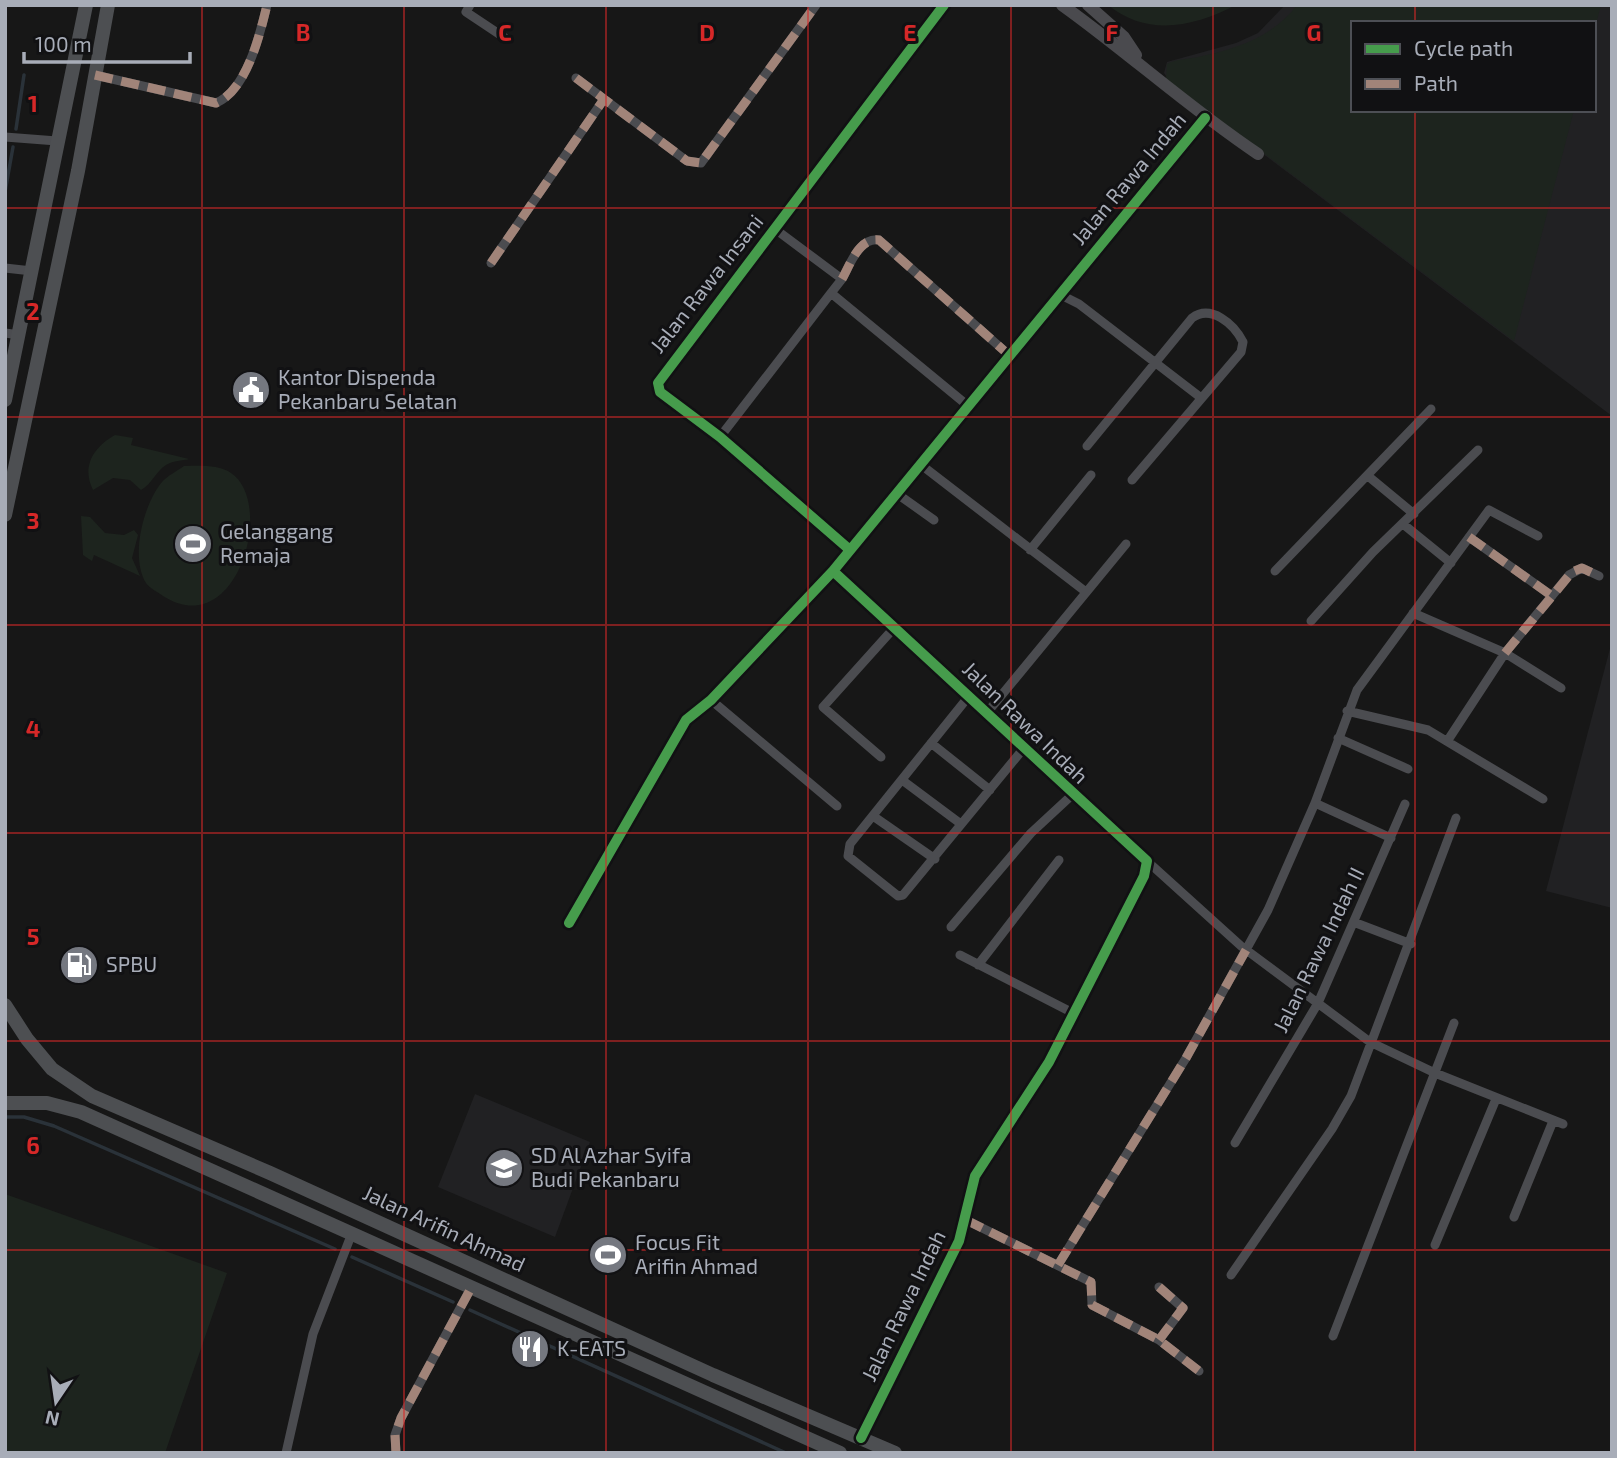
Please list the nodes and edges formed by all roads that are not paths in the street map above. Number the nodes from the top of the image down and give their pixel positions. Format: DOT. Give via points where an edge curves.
graph roads {
  1 [pos="86,5"];
  2 [pos="108,5"];
  3 [pos="267,5"];
  4 [pos="816,5"];
  5 [pos="944,5"];
  6 [pos="1062,5"];
  7 [pos="1087,5"];
  8 [pos="468,9"];
  9 [pos="505,38"];
  10 [pos="1149,73"];
  11 [pos="95,75"];
  12 [pos="576,78"];
  13 [pos="604,99"];
  14 [pos="1205,118"];
  15 [pos="5,137"];
  16 [pos="57,141"];
  17 [pos="1258,154"];
  18 [pos="52,165"];
  19 [pos="78,171"];
  20 [pos="775,229"];
  21 [pos="491,263"];
  22 [pos="5,268"];
  23 [pos="32,271"];
  24 [pos="842,279"];
  25 [pos="831,293"];
  26 [pos="1059,294"];
  27 [pos="12,334"];
  28 [pos="1009,355"];
  29 [pos="1154,363"];
  30 [pos="6,395"];
  31 [pos="1200,397"];
  32 [pos="967,405"];
  33 [pos="1431,409"];
  34 [pos="720,437"];
  35 [pos="1087,446"];
  36 [pos="1479,450"];
  37 [pos="920,464"];
  38 [pos="1091,475"];
  39 [pos="1367,476"];
  40 [pos="1132,480"];
  41 [pos="896,493"];
  42 [pos="5,514"];
  43 [pos="1414,514"];
  44 [pos="934,520"];
  45 [pos="1403,524"];
  46 [pos="1538,536"];
  47 [pos="1469,537"];
  48 [pos="1126,544"];
  49 [pos="850,550"];
  50 [pos="1030,550"];
  51 [pos="1451,563"];
  52 [pos="1275,571"];
  53 [pos="833,572"];
  54 [pos="1599,576"];
  55 [pos="1086,592"];
  56 [pos="1552,596"];
  57 [pos="1413,613"];
  58 [pos="1311,621"];
  59 [pos="894,628"];
  60 [pos="1505,653"];
  61 [pos="1561,688"];
  62 [pos="969,696"];
  63 [pos="711,700"];
  64 [pos="1348,711"];
  65 [pos="986,713"];
  66 [pos="1338,738"];
  67 [pos="1448,740"];
  68 [pos="931,743"];
  69 [pos="1024,748"];
  70 [pos="881,757"];
  71 [pos="1408,769"];
  72 [pos="902,780"];
  73 [pos="990,790"];
  74 [pos="1072,795"];
  75 [pos="1544,799"];
  76 [pos="1315,803"];
  77 [pos="1405,804"];
  78 [pos="837,806"];
  79 [pos="873,816"];
  80 [pos="1456,818"];
  81 [pos="961,824"];
  82 [pos="1391,838"];
  83 [pos="934,859"];
  84 [pos="1059,860"];
  85 [pos="1147,861"];
  86 [pos="569,923"];
  87 [pos="1356,923"];
  88 [pos="951,928"];
  89 [pos="1410,944"];
  90 [pos="1247,950"];
  91 [pos="960,955"];
  92 [pos="978,965"];
  93 [pos="1318,1003"];
  94 [pos="5,1005"];
  95 [pos="1075,1014"];
  96 [pos="1454,1023"];
  97 [pos="1370,1042"];
  98 [pos="1435,1073"];
  99 [pos="1496,1098"];
  100 [pos="5,1103"];
  101 [pos="1553,1121"];
  102 [pos="1563,1124"];
  103 [pos="1235,1143"];
  104 [pos="1514,1217"];
  105 [pos="967,1220"];
  106 [pos="352,1233"];
  107 [pos="1435,1245"];
  108 [pos="1058,1265"];
  109 [pos="1231,1275"];
  110 [pos="1158,1287"];
  111 [pos="471,1288"];
  112 [pos="1333,1336"];
  113 [pos="1159,1340"];
  114 [pos="638,1341"];
  115 [pos="629,1360"];
  116 [pos="1199,1371"];
  117 [pos="863,1433"];
  118 [pos="286,1453"];
  119 [pos="396,1453"];
  120 [pos="840,1453"];
  121 [pos="895,1453"];
  1 -- 16 [label="main road"];
  2 -- 11 [label="main road"];
  3 -- 11 [label="street" via="252,58 228,95 216,103"];
  4 -- 13 [label="street" via="701,163 687,161"];
  5 -- 20 [label="street, Jalan Rawa Insani"];
  6 -- 10 [label="street"];
  7 -- 10 [label="street" via="1124,37"];
  8 -- 9 [label="street"];
  10 -- 14 [label="street"];
  11 -- 19 [label="main road"];
  12 -- 13 [label="street"];
  13 -- 21 [label="street"];
  14 -- 17 [label="street"];
  14 -- 26 [label="street, Jalan Rawa Indah"];
  15 -- 16 [label="street"];
  16 -- 18 [label="main road"];
  18 -- 19 [label="main road"];
  18 -- 23 [label="main road"];
  19 -- 42 [label="main road"];
  20 -- 24 [label="street"];
  20 -- 34 [label="street, Jalan Rawa Insani" via="658,383 660,392"];
  22 -- 23 [label="street"];
  23 -- 27 [label="main road"];
  24 -- 25 [label="street"];
  24 -- 28 [label="street" via="863,244 879,240"];
  25 -- 32 [label="street"];
  25 -- 34 [label="street"];
  26 -- 28 [label="street, Jalan Rawa Indah"];
  26 -- 29 [label="street" via="1079,304"];
  27 -- 30 [label="main road"];
  28 -- 32 [label="street, Jalan Rawa Indah"];
  29 -- 31 [label="street"];
  29 -- 31 [label="street" via="1192,318 1214,312 1239,334 1243,347"];
  29 -- 35 [label="street"];
  31 -- 40 [label="street"];
  32 -- 37 [label="street, Jalan Rawa Indah"];
  33 -- 39 [label="street"];
  34 -- 49 [label="street, Jalan Rawa Insani"];
  36 -- 43 [label="street"];
  37 -- 41 [label="street, Jalan Rawa Indah"];
  37 -- 50 [label="street"];
  38 -- 50 [label="street"];
  39 -- 43 [label="street"];
  39 -- 52 [label="street"];
  41 -- 44 [label="street"];
  41 -- 49 [label="street, Jalan Rawa Indah"];
  43 -- 45 [label="street"];
  45 -- 51 [label="street"];
  45 -- 58 [label="street"];
  46 -- 47 [label="street" via="1489,510"];
  47 -- 51 [label="street"];
  47 -- 56 [label="street"];
  48 -- 55 [label="street"];
  49 -- 53 [label="street, Jalan Rawa Indah"];
  50 -- 55 [label="street"];
  51 -- 57 [label="street"];
  53 -- 59 [label="street, Jalan Rawa Indah"];
  53 -- 63 [label="street"];
  54 -- 56 [label="street" via="1577,569"];
  55 -- 65 [label="street"];
  56 -- 60 [label="street"];
  57 -- 60 [label="street"];
  57 -- 64 [label="street" via="1370,670"];
  59 -- 62 [label="street, Jalan Rawa Indah"];
  59 -- 70 [label="street" via="823,707"];
  60 -- 61 [label="street"];
  60 -- 67 [label="street"];
  62 -- 65 [label="street, Jalan Rawa Indah"];
  62 -- 68 [label="street"];
  63 -- 78 [label="street"];
  63 -- 86 [label="street" via="686,720 674,738"];
  64 -- 66 [label="street"];
  64 -- 67 [label="street" via="1415,725"];
  65 -- 69 [label="street, Jalan Rawa Indah"];
  66 -- 71 [label="street"];
  66 -- 76 [label="street"];
  67 -- 75 [label="street"];
  68 -- 72 [label="street"];
  68 -- 73 [label="street"];
  69 -- 73 [label="street"];
  69 -- 74 [label="street, Jalan Rawa Indah"];
  72 -- 79 [label="street"];
  72 -- 81 [label="street"];
  73 -- 81 [label="street"];
  74 -- 85 [label="street, Jalan Rawa Indah"];
  74 -- 88 [label="street" via="1031,833"];
  76 -- 82 [label="street"];
  76 -- 90 [label="street"];
  77 -- 82 [label="street, Jalan Rawa Indah II"];
  79 -- 83 [label="street"];
  79 -- 83 [label="street" via="850,845 848,856 898,896"];
  80 -- 89 [label="street"];
  81 -- 83 [label="street"];
  82 -- 87 [label="street, Jalan Rawa Indah II"];
  84 -- 92 [label="street"];
  85 -- 90 [label="street"];
  85 -- 95 [label="street, Jalan Rawa Indah" via="1144,876"];
  87 -- 89 [label="street"];
  87 -- 93 [label="street, Jalan Rawa Indah II"];
  89 -- 97 [label="street"];
  90 -- 93 [label="street"];
  90 -- 108 [label="street"];
  91 -- 92 [label="street"];
  92 -- 95 [label="street"];
  93 -- 97 [label="street"];
  93 -- 103 [label="street, Jalan Rawa Indah II"];
  94 -- 114 [label="main road, Jalan Arifin Ahmad" via="52,1069 92,1096"];
  95 -- 105 [label="street, Jalan Rawa Indah" via="1035,1086 975,1176"];
  96 -- 98 [label="street"];
  97 -- 98 [label="street"];
  97 -- 109 [label="street" via="1343,1112"];
  98 -- 99 [label="street"];
  98 -- 112 [label="street"];
  99 -- 101 [label="street"];
  99 -- 107 [label="street"];
  100 -- 106 [label="main road, Jalan Arifin Ahmad" via="47,1103 81,1112"];
  101 -- 102 [label="street"];
  101 -- 104 [label="street"];
  105 -- 108 [label="street"];
  105 -- 117 [label="street, Jalan Rawa Indah"];
  106 -- 111 [label="main road, Jalan Arifin Ahmad"];
  106 -- 118 [label="street" via="313,1334"];
  108 -- 113 [label="street" via="1092,1283 1092,1305"];
  110 -- 113 [label="street" via="1182,1308"];
  111 -- 115 [label="main road, Jalan Arifin Ahmad"];
  111 -- 119 [label="street" via="401,1418 395,1435"];
  113 -- 116 [label="street"];
  114 -- 115 [label="main road"];
  114 -- 117 [label="main road, Jalan Arifin Ahmad"];
  115 -- 120 [label="main road, Jalan Arifin Ahmad"];
  117 -- 121 [label="main road, Jalan Arifin Ahmad"];
}
